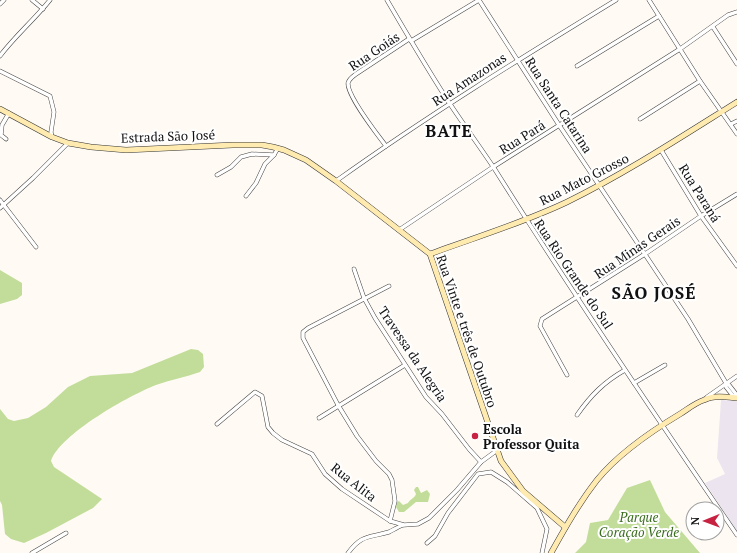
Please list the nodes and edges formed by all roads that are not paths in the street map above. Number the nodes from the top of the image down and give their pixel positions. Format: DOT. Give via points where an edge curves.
graph roads {
  1 [pos="4,0"];
  2 [pos="32,0"];
  3 [pos="50,0"];
  4 [pos="387,0"];
  5 [pos="479,0"];
  6 [pos="616,0"];
  7 [pos="649,0"];
  8 [pos="0,4"];
  9 [pos="43,9"];
  10 [pos="737,12"];
  11 [pos="659,16"];
  12 [pos="713,27"];
  13 [pos="410,40"];
  14 [pos="680,49"];
  15 [pos="0,56"];
  16 [pos="518,60"];
  17 [pos="737,64"];
  18 [pos="577,66"];
  19 [pos="0,72"];
  20 [pos="700,81"];
  21 [pos="737,102"];
  22 [pos="450,103"];
  23 [pos="0,109"];
  24 [pos="721,112"];
  25 [pos="9,113"];
  26 [pos="640,119"];
  27 [pos="737,121"];
  28 [pos="731,124"];
  29 [pos="560,125"];
  30 [pos="737,134"];
  31 [pos="52,137"];
  32 [pos="6,139"];
  33 [pos="68,143"];
  34 [pos="386,146"];
  35 [pos="278,148"];
  36 [pos="661,150"];
  37 [pos="274,155"];
  38 [pos="493,167"];
  39 [pos="217,175"];
  40 [pos="336,181"];
  41 [pos="599,186"];
  42 [pos="737,194"];
  43 [pos="246,196"];
  44 [pos="0,200"];
  45 [pos="3,204"];
  46 [pos="0,208"];
  47 [pos="701,216"];
  48 [pos="525,219"];
  49 [pos="399,230"];
  50 [pos="36,247"];
  51 [pos="430,254"];
  52 [pos="645,254"];
  53 [pos="737,266"];
  54 [pos="354,269"];
  55 [pos="388,286"];
  56 [pos="364,298"];
  57 [pos="577,298"];
  58 [pos="405,365"];
  59 [pos="665,366"];
  60 [pos="625,370"];
  61 [pos="567,375"];
  62 [pos="737,376"];
  63 [pos="634,383"];
  64 [pos="726,384"];
  65 [pos="736,398"];
  66 [pos="704,399"];
  67 [pos="338,405"];
  68 [pos="577,415"];
  69 [pos="319,418"];
  70 [pos="217,424"];
  71 [pos="661,425"];
  72 [pos="496,451"];
  73 [pos="481,462"];
  74 [pos="390,521"];
  75 [pos="404,525"];
  76 [pos="565,527"];
  77 [pos="66,533"];
  78 [pos="737,535"];
  79 [pos="427,543"];
  80 [pos="32,553"];
  81 [pos="348,553"];
  82 [pos="542,553"];
  83 [pos="552,553"];
  1 -- 8 [label="street"];
  2 -- 9 [label="street"];
  3 -- 9 [label="street"];
  4 -- 13 [label="street, Rua Rio Grande do Sul"];
  5 -- 13 [label="street, Rua Goiás"];
  5 -- 16 [label="street, Rua Santa Catarina"];
  6 -- 16 [label="street, Rua Amazonas"];
  7 -- 11 [label="street"];
  9 -- 15 [label="street"];
  10 -- 12 [label="street, Rua Pará" via="728,15"];
  11 -- 14 [label="street"];
  11 -- 18 [label="street"];
  12 -- 14 [label="street, Rua Pará"];
  12 -- 17 [label="street"];
  13 -- 22 [label="street, Rua Rio Grande do Sul"];
  13 -- 34 [label="street, Rua Goiás" via="349,79 348,88 351,94"];
  14 -- 20 [label="street"];
  14 -- 29 [label="street, Rua Pará"];
  16 -- 22 [label="street, Rua Amazonas"];
  16 -- 29 [label="street, Rua Santa Catarina"];
  19 -- 31 [label="street" via="50,96 54,112"];
  20 -- 24 [label="street"];
  20 -- 26 [label="street"];
  21 -- 24 [label="street, Rua Mato Grosso"];
  22 -- 34 [label="street, Rua Amazonas"];
  22 -- 38 [label="street, Rua Rio Grande do Sul"];
  23 -- 25 [label="street, Estrada São José"];
  24 -- 28 [label="street"];
  24 -- 36 [label="street, Rua Mato Grosso"];
  25 -- 31 [label="street, Estrada São José"];
  25 -- 32 [label="street" via="2,125 0,136"];
  27 -- 28 [label="street"];
  28 -- 30 [label="street"];
  29 -- 38 [label="street, Rua Pará"];
  29 -- 41 [label="street, Rua Santa Catarina"];
  31 -- 33 [label="street, Estrada São José"];
  33 -- 35 [label="street, Estrada São José" via="126,150 233,145"];
  33 -- 45 [label="street"];
  34 -- 40 [label="street, Rua Amazonas"];
  35 -- 37 [label="street"];
  35 -- 40 [label="street, Estrada São José" via="306,160"];
  36 -- 41 [label="street, Rua Mato Grosso"];
  36 -- 47 [label="street, Rua Paraná"];
  37 -- 39 [label="street" via="252,154 241,157"];
  37 -- 43 [label="street" via="265,164 256,184"];
  38 -- 48 [label="street, Rua Rio Grande do Sul"];
  38 -- 49 [label="street, Rua Pará"];
  40 -- 49 [label="street, Rua Vinte e três de Outubro"];
  41 -- 48 [label="street, Rua Mato Grosso"];
  41 -- 52 [label="street, Rua Santa Catarina"];
  42 -- 47 [label="street, Rua Minas Gerais"];
  44 -- 45 [label="street"];
  45 -- 46 [label="street"];
  45 -- 50 [label="street"];
  47 -- 52 [label="street, Rua Minas Gerais"];
  47 -- 53 [label="street, Rua Paraná"];
  48 -- 51 [label="street, Rua Mato Grosso"];
  48 -- 57 [label="street, Rua Rio Grande do Sul"];
  49 -- 51 [label="street, Rua Vinte e três de Outubro"];
  51 -- 72 [label="street, Rua Vinte e três de Outubro"];
  52 -- 57 [label="street, Rua Minas Gerais"];
  52 -- 64 [label="street, Rua Santa Catarina" via="688,319"];
  54 -- 56 [label="street, Travessa da Alegria"];
  55 -- 56 [label="street"];
  56 -- 58 [label="street, Travessa da Alegria"];
  56 -- 67 [label="street" via="304,330 305,343"];
  57 -- 60 [label="street, Rua Rio Grande do Sul"];
  57 -- 61 [label="street, Rua Minas Gerais" via="542,319 540,326"];
  58 -- 67 [label="street"];
  58 -- 73 [label="street, Travessa da Alegria" via="426,397"];
  59 -- 63 [label="street"];
  60 -- 63 [label="street, Rua Rio Grande do Sul"];
  60 -- 68 [label="street" via="609,379 591,396"];
  62 -- 64 [label="street"];
  63 -- 71 [label="street, Rua Rio Grande do Sul"];
  64 -- 65 [label="street, Rua Santa Catarina"];
  64 -- 66 [label="street"];
  65 -- 66 [label="street"];
  66 -- 71 [label="street"];
  67 -- 69 [label="street"];
  67 -- 74 [label="street" via="357,436 392,480 395,501"];
  70 -- 74 [label="street, Rua Alita" via="255,392 259,394 262,396 268,427 273,433 312,454 333,482"];
  71 -- 76 [label="street" via="610,465 596,480"];
  71 -- 78 [label="street, Rua Rio Grande do Sul"];
  72 -- 73 [label="street, Rua Alita"];
  72 -- 76 [label="street, Rua Vinte e três de Outubro" via="505,468 523,491"];
  73 -- 75 [label="street, Rua Alita" via="429,518 418,524"];
  74 -- 75 [label="street, Rua Alita"];
  75 -- 81 [label="street" via="390,532 362,539"];
  76 -- 83 [label="street"];
  77 -- 80 [label="street"];
  79 -- 82 [label="street" via="435,536 448,513 478,474 492,472 538,508 546,529"];
}
